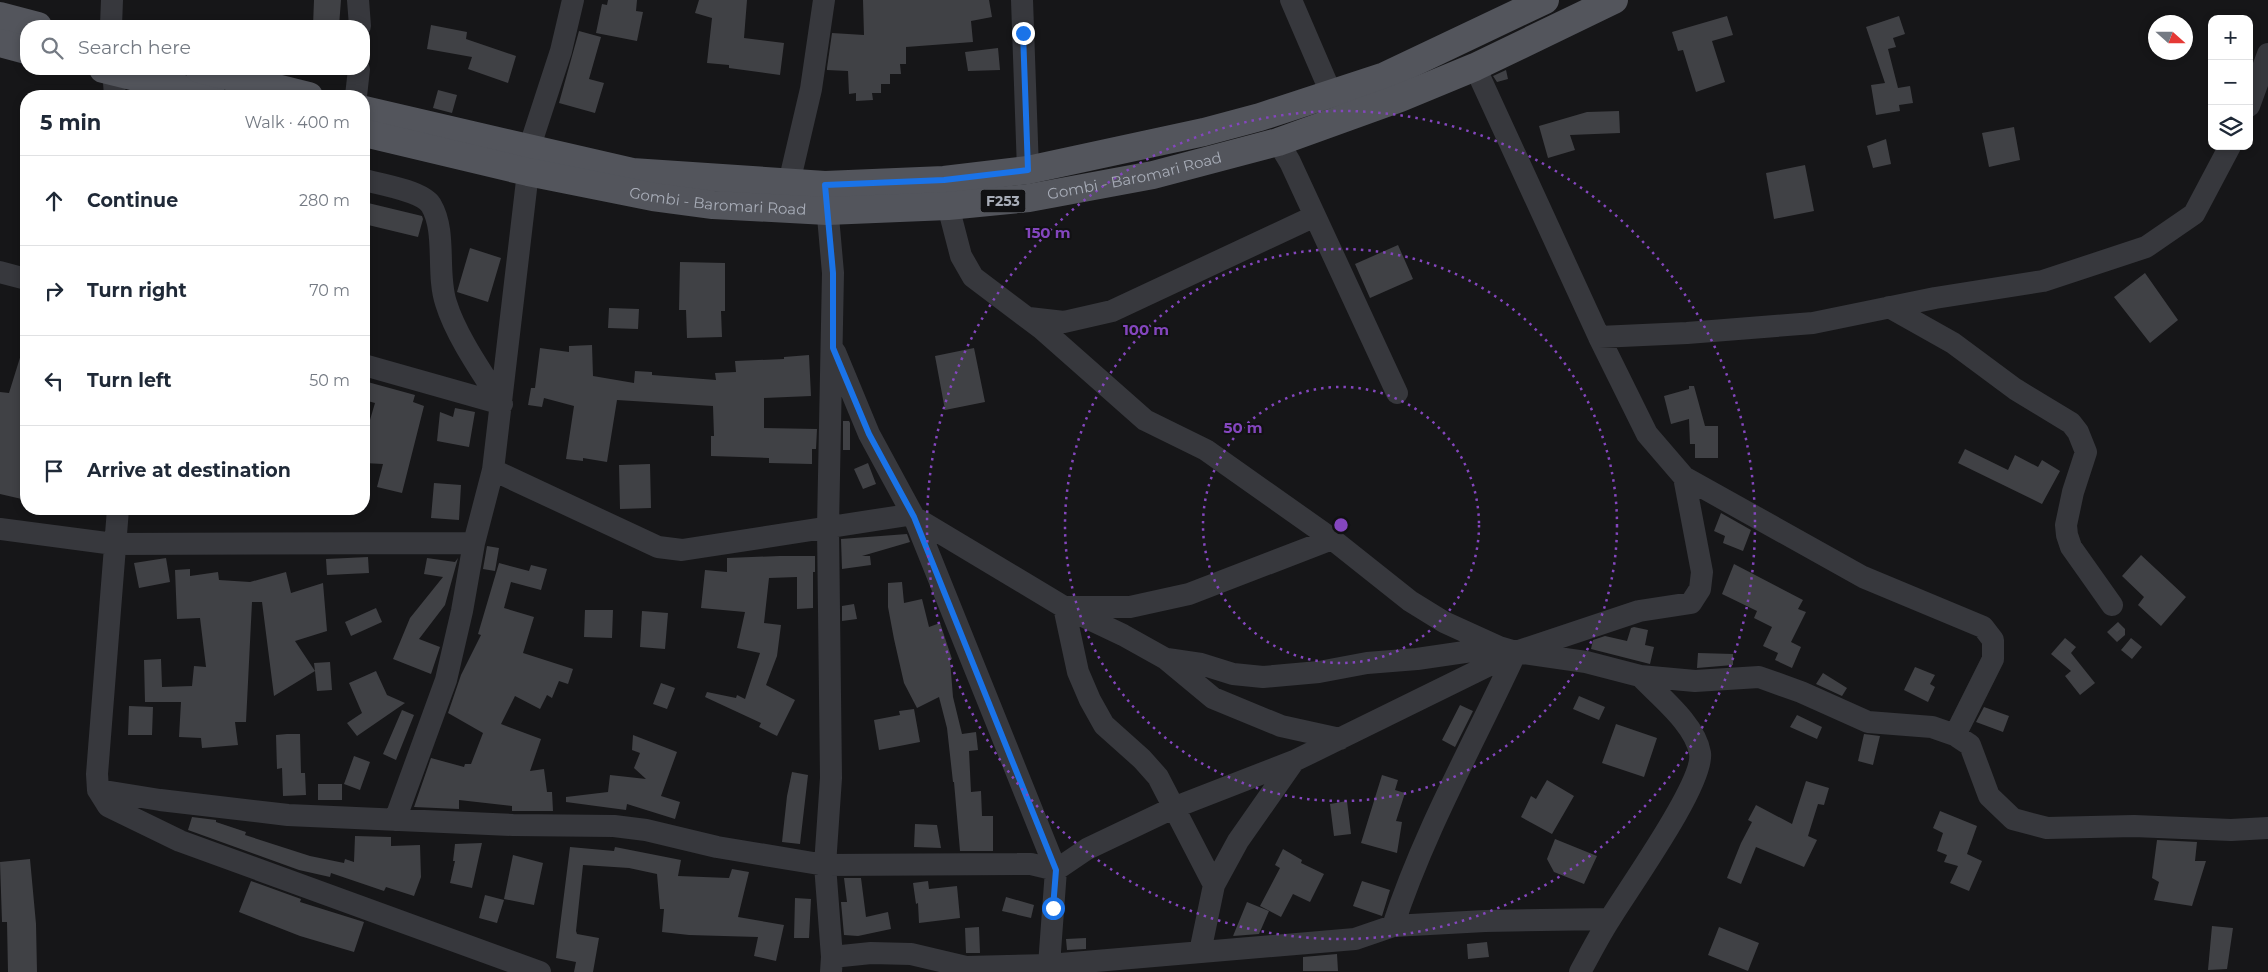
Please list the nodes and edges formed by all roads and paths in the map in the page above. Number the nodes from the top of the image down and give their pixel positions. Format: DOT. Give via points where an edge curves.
graph roads {
  1 [pos="112,0"];
  2 [pos="358,0"];
  3 [pos="572,0"];
  4 [pos="824,0"];
  5 [pos="1022,0"];
  6 [pos="1291,0"];
  7 [pos="1545,0"];
  8 [pos="1614,0"];
  9 [pos="0,16"];
  10 [pos="112,20"];
  11 [pos="360,20"];
  12 [pos="20,21"];
  13 [pos="0,43"];
  14 [pos="20,48"];
  15 [pos="2268,54"];
  16 [pos="1475,67"];
  17 [pos="223,75"];
  18 [pos="358,75"];
  19 [pos="111,76"];
  20 [pos="182,90"];
  21 [pos="285,90"];
  22 [pos="357,90"];
  23 [pos="1331,93"];
  24 [pos="2249,105"];
  25 [pos="370,112"];
  26 [pos="370,134"];
  27 [pos="1278,142"];
  28 [pos="2228,150"];
  29 [pos="528,160"];
  30 [pos="1028,170"];
  31 [pos="370,182"];
  32 [pos="789,182"];
  33 [pos="825,185"];
  34 [pos="948,206"];
  35 [pos="827,211"];
  36 [pos="1315,216"];
  37 [pos="0,272"];
  38 [pos="20,277"];
  39 [pos="1889,308"];
  40 [pos="1029,318"];
  41 [pos="1599,337"];
  42 [pos="833,348"];
  43 [pos="370,368"];
  44 [pos="1397,393"];
  45 [pos="502,404"];
  46 [pos="493,470"];
  47 [pos="1684,477"];
  48 [pos="117,515"];
  49 [pos="914,517"];
  50 [pos="828,527"];
  51 [pos="0,529"];
  52 [pos="1332,539"];
  53 [pos="474,543"];
  54 [pos="114,544"];
  55 [pos="2112,605"];
  56 [pos="1064,607"];
  57 [pos="1508,650"];
  58 [pos="1166,659"];
  59 [pos="1640,676"];
  60 [pos="1955,735"];
  61 [pos="1340,739"];
  62 [pos="1294,761"];
  63 [pos="98,790"];
  64 [pos="1173,808"];
  65 [pos="395,820"];
  66 [pos="2268,828"];
  67 [pos="825,865"];
  68 [pos="1056,870"];
  69 [pos="1214,886"];
  70 [pos="1609,919"];
  71 [pos="1393,926"];
  72 [pos="1200,952"];
  73 [pos="831,965"];
  74 [pos="1049,965"];
  75 [pos="511,966"];
  76 [pos="540,972"];
  77 [pos="1580,972"];
  1 -- 10 [label="street"];
  2 -- 11 [label="street"];
  3 -- 29 [label="street" via="561,51"];
  4 -- 32 [label="street" via="811,89"];
  5 -- 30 [label="street"];
  6 -- 23 [label="street"];
  7 -- 23 [label="main road, Gombi - Baromari Road / F253" via="1385,76"];
  8 -- 16 [label="main road, Gombi - Baromari Road / F253"];
  9 -- 12 [label="main road"];
  13 -- 14 [label="main road"];
  15 -- 24 [label="street"];
  16 -- 27 [label="main road, Gombi - Baromari Road / F253" via="1392,102"];
  16 -- 41 [label="street"];
  17 -- 21 [label="main road"];
  18 -- 22 [label="street"];
  19 -- 20 [label="main road"];
  23 -- 30 [label="main road, Gombi - Baromari Road / F253" via="1214,130"];
  25 -- 29 [label="main road, Gombi - Baromari Road / F253"];
  26 -- 29 [label="main road, Gombi - Baromari Road / F253"];
  27 -- 34 [label="main road, Gombi - Baromari Road / F253" via="1153,176 1029,198"];
  27 -- 36 [label="street"];
  28 -- 39 [label="street" via="2194,214 2146,248 2043,282"];
  29 -- 32 [label="main road, Gombi - Baromari Road / F253" via="632,172"];
  29 -- 35 [label="main road, Gombi - Baromari Road / F253" via="652,197 704,204"];
  29 -- 45 [label="street"];
  30 -- 33 [label="main road, Gombi - Baromari Road / F253" via="944,180"];
  31 -- 45 [label="street" via="415,194 430,204 439,232 440,272 446,303 466,345"];
  32 -- 33 [label="main road, Gombi - Baromari Road / F253"];
  33 -- 35 [label="street"];
  34 -- 35 [label="main road, Gombi - Baromari Road / F253"];
  34 -- 40 [label="street" via="961,256 973,277"];
  35 -- 42 [label="street" via="833,273"];
  36 -- 40 [label="street" via="1112,311 1064,322"];
  36 -- 44 [label="street"];
  37 -- 38 [label="street"];
  39 -- 41 [label="street" via="1813,323"];
  39 -- 55 [label="street" via="1953,343 2015,389 2071,423 2078,432 2086,452 2067,517 2067,535 2071,547"];
  40 -- 52 [label="street" via="1145,420 1206,450"];
  41 -- 47 [label="street" via="1647,434"];
  42 -- 49 [label="street" via="869,434"];
  42 -- 50 [label="street"];
  43 -- 45 [label="street"];
  45 -- 46 [label="street"];
  46 -- 50 [label="street" via="658,547 682,550"];
  46 -- 53 [label="street"];
  47 -- 57 [label="street" via="1702,572 1700,589 1691,603 1638,611"];
  47 -- 60 [label="street" via="1864,577 1983,627 1993,640 1993,659"];
  48 -- 54 [label="street"];
  49 -- 50 [label="street" via="908,515"];
  49 -- 56 [label="street"];
  49 -- 68 [label="street"];
  50 -- 67 [label="street" via="831,778"];
  51 -- 54 [label="street"];
  52 -- 56 [label="street" via="1189,594 1130,607"];
  52 -- 57 [label="street" via="1410,601 1444,622"];
  53 -- 54 [label="street"];
  53 -- 65 [label="street" via="446,680"];
  54 -- 63 [label="street"];
  56 -- 58 [label="street"];
  56 -- 64 [label="street" via="1078,672 1099,716 1104,725 1142,758 1158,777"];
  57 -- 58 [label="street" via="1367,663 1319,672 1263,677 1233,674 1201,664"];
  57 -- 59 [label="street" via="1586,662"];
  57 -- 61 [label="street"];
  57 -- 71 [label="street" via="1410,877"];
  58 -- 61 [label="street" via="1213,698 1281,726"];
  59 -- 60 [label="street" via="1695,681 1759,677 1868,722 1932,727"];
  59 -- 70 [label="street" via="1692,731 1700,754 1696,776 1683,802"];
  60 -- 66 [label="street" via="1970,745 1989,796 2013,819 2048,828"];
  61 -- 62 [label="street"];
  62 -- 64 [label="street"];
  62 -- 69 [label="street" via="1238,841"];
  63 -- 65 [label="street" via="288,815"];
  63 -- 75 [label="street" via="108,806 180,841"];
  64 -- 68 [label="street" via="1087,849"];
  64 -- 69 [label="street"];
  65 -- 67 [label="street" via="513,826 614,826"];
  67 -- 68 [label="street" via="1031,864"];
  67 -- 73 [label="street"];
  68 -- 74 [label="street"];
  69 -- 72 [label="street"];
  70 -- 71 [label="street"];
  70 -- 77 [label="street"];
  71 -- 72 [label="street" via="1355,939"];
  72 -- 74 [label="street"];
  73 -- 74 [label="street" via="871,953 911,954 966,967"];
  75 -- 76 [label="street"];
}
